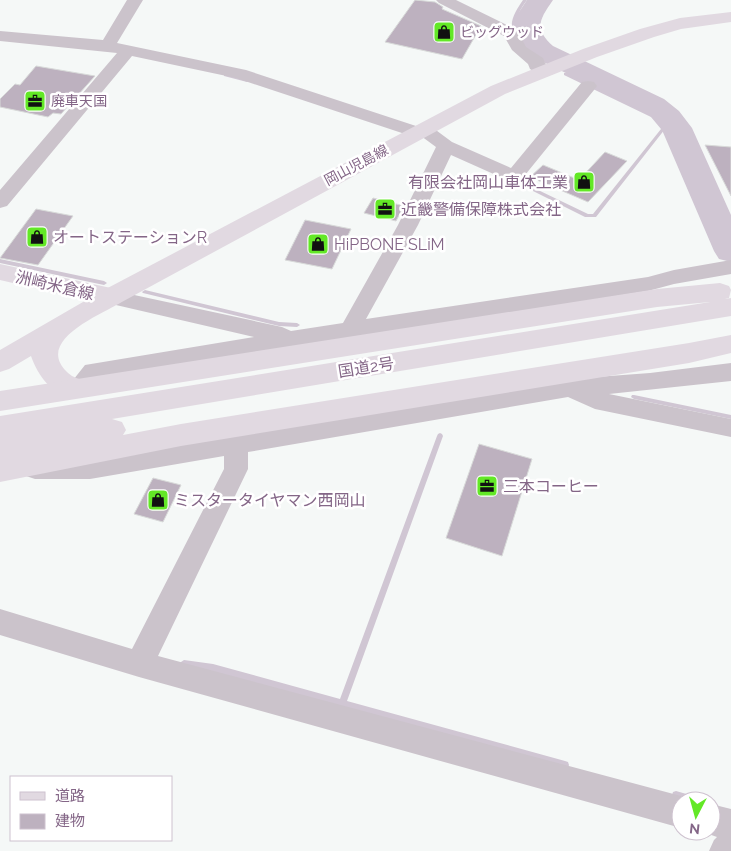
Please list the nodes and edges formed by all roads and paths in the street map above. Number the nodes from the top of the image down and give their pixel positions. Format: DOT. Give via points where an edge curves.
graph roads {
  1 [pos="135,0"];
  2 [pos="444,0"];
  3 [pos="731,17"];
  4 [pos="0,36"];
  5 [pos="107,46"];
  6 [pos="125,52"];
  7 [pos="559,65"];
  8 [pos="588,86"];
  9 [pos="420,131"];
  10 [pos="445,149"];
  11 [pos="0,202"];
  12 [pos="731,267"];
  13 [pos="0,272"];
  14 [pos="731,291"];
  15 [pos="110,297"];
  16 [pos="731,307"];
  17 [pos="58,329"];
  18 [pos="731,330"];
  19 [pos="350,331"];
  20 [pos="294,338"];
  21 [pos="731,344"];
  22 [pos="0,362"];
  23 [pos="731,372"];
  24 [pos="569,388"];
  25 [pos="78,389"];
  26 [pos="0,401"];
  27 [pos="0,427"];
  28 [pos="731,428"];
  29 [pos="235,444"];
  30 [pos="2,462"];
  31 [pos="0,622"];
  32 [pos="143,656"];
  33 [pos="671,809"];
  34 [pos="731,847"];
  35 [pos="725,851"];
  1 -- 5 [label="street"];
  2 -- 7 [label="street" via="511,33 518,47 537,62 536,65"];
  3 -- 7 [label="main road, 岡山児島線" via="697,20 664,28"];
  4 -- 5 [label="street"];
  5 -- 6 [label="street"];
  6 -- 9 [label="street" via="270,82"];
  6 -- 11 [label="street"];
  7 -- 9 [label="main road, 岡山児島線" via="498,90"];
  8 -- 10 [label="street" via="514,176"];
  9 -- 10 [label="street"];
  9 -- 15 [label="main road, 岡山児島線"];
  10 -- 19 [label="street"];
  12 -- 19 [label="street" via="648,284"];
  13 -- 15 [label="main road, 洲崎米倉線"];
  14 -- 25 [label="main road" via="657,298"];
  15 -- 17 [label="main road, 岡山児島線"];
  15 -- 20 [label="street"];
  16 -- 27 [label="main road, 国道2号"];
  17 -- 22 [label="main road, 岡山児島線"];
  17 -- 25 [label="main road" via="46,344 44,355 49,369 59,380"];
  18 -- 30 [label="main road, 国道2号"];
  19 -- 20 [label="street"];
  20 -- 25 [label="street" via="93,371"];
  21 -- 30 [label="main road" via="395,402"];
  23 -- 24 [label="street"];
  24 -- 28 [label="street" via="595,400"];
  24 -- 29 [label="street"];
  25 -- 26 [label="main road"];
  29 -- 30 [label="street" via="90,469"];
  29 -- 32 [label="street" via="236,469"];
  31 -- 32 [label="street"];
  32 -- 33 [label="street"];
  34 -- 35 [label="street"];
}
